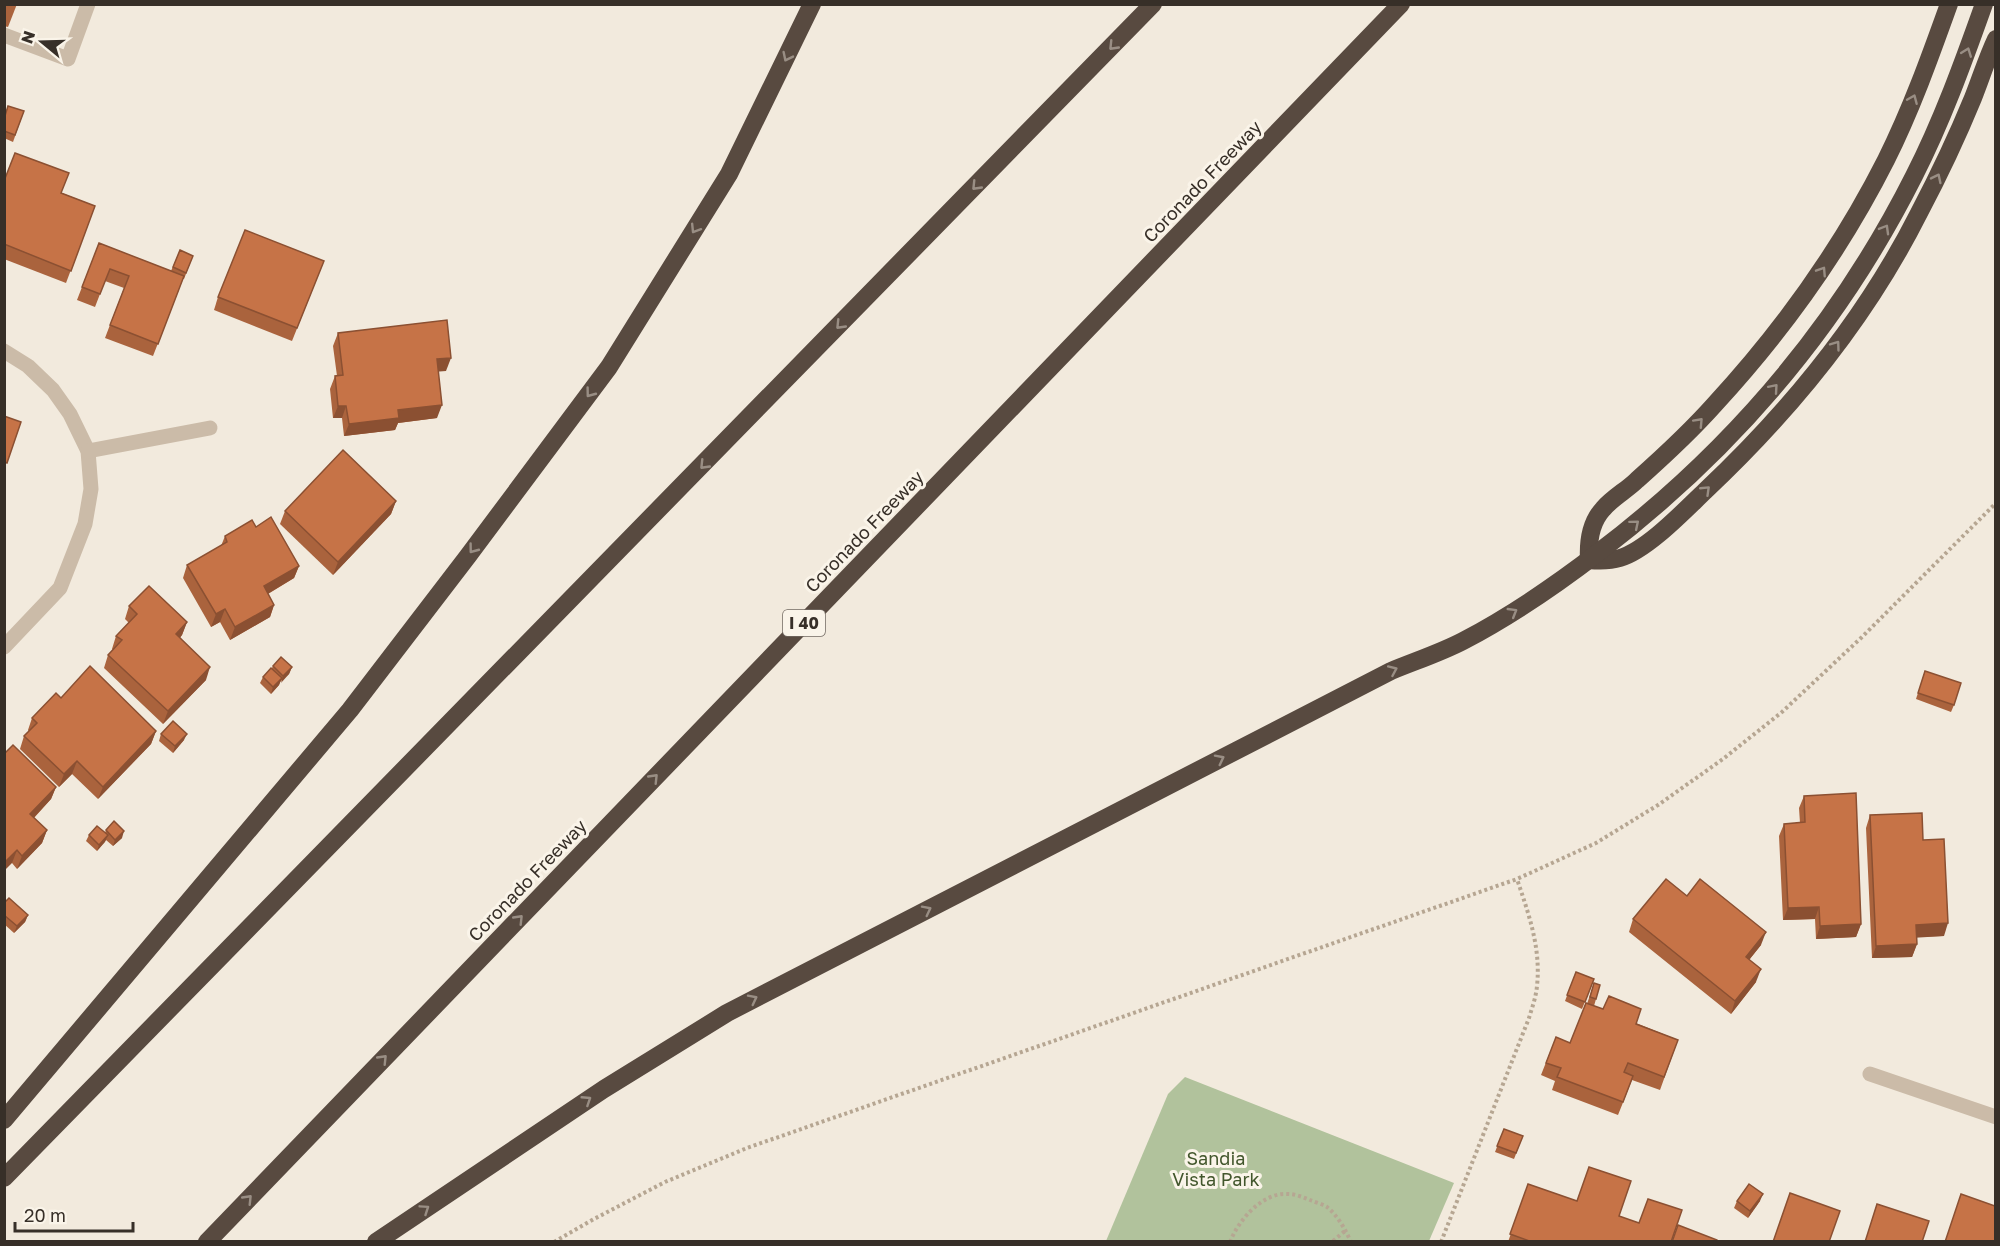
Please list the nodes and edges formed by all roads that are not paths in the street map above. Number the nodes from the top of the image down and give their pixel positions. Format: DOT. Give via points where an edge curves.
graph roads {
  1 [pos="88,4"];
  2 [pos="812,4"];
  3 [pos="1154,4"];
  4 [pos="1401,4"];
  5 [pos="1949,4"];
  6 [pos="1984,4"];
  7 [pos="4,35"];
  8 [pos="1995,39"];
  9 [pos="4,351"];
  10 [pos="210,428"];
  11 [pos="88,451"];
  12 [pos="1589,560"];
  13 [pos="4,647"];
  14 [pos="1870,1074"];
  15 [pos="1995,1116"];
  16 [pos="4,1120"];
  17 [pos="4,1178"];
  18 [pos="207,1242"];
  19 [pos="376,1242"];
  1 -- 7 [label="street" via="68,59"];
  2 -- 16 [label="highway, one-way" via="729,174 609,367 350,710"];
  3 -- 17 [label="highway, one-way"];
  18 -- 4 [label="highway, Coronado Freeway / I 40, one-way"];
  12 -- 5 [label="highway, one-way" via="1590,533 1603,509 1668,453 1716,404 1783,325 1827,263 1887,158"];
  12 -- 6 [label="highway, one-way" via="1667,497 1728,440 1784,377 1833,312 1915,175"];
  12 -- 8 [label="highway, one-way" via="1619,559 1635,553 1664,529 1749,448 1832,351 1918,216 1954,141"];
  9 -- 11 [label="street" via="28,366 53,390"];
  10 -- 11 [label="street"];
  11 -- 13 [label="street" via="91,489 85,524 60,588"];
  19 -- 12 [label="highway, one-way" via="727,1012 1391,671 1462,641 1532,600"];
  14 -- 15 [label="street"];
}
